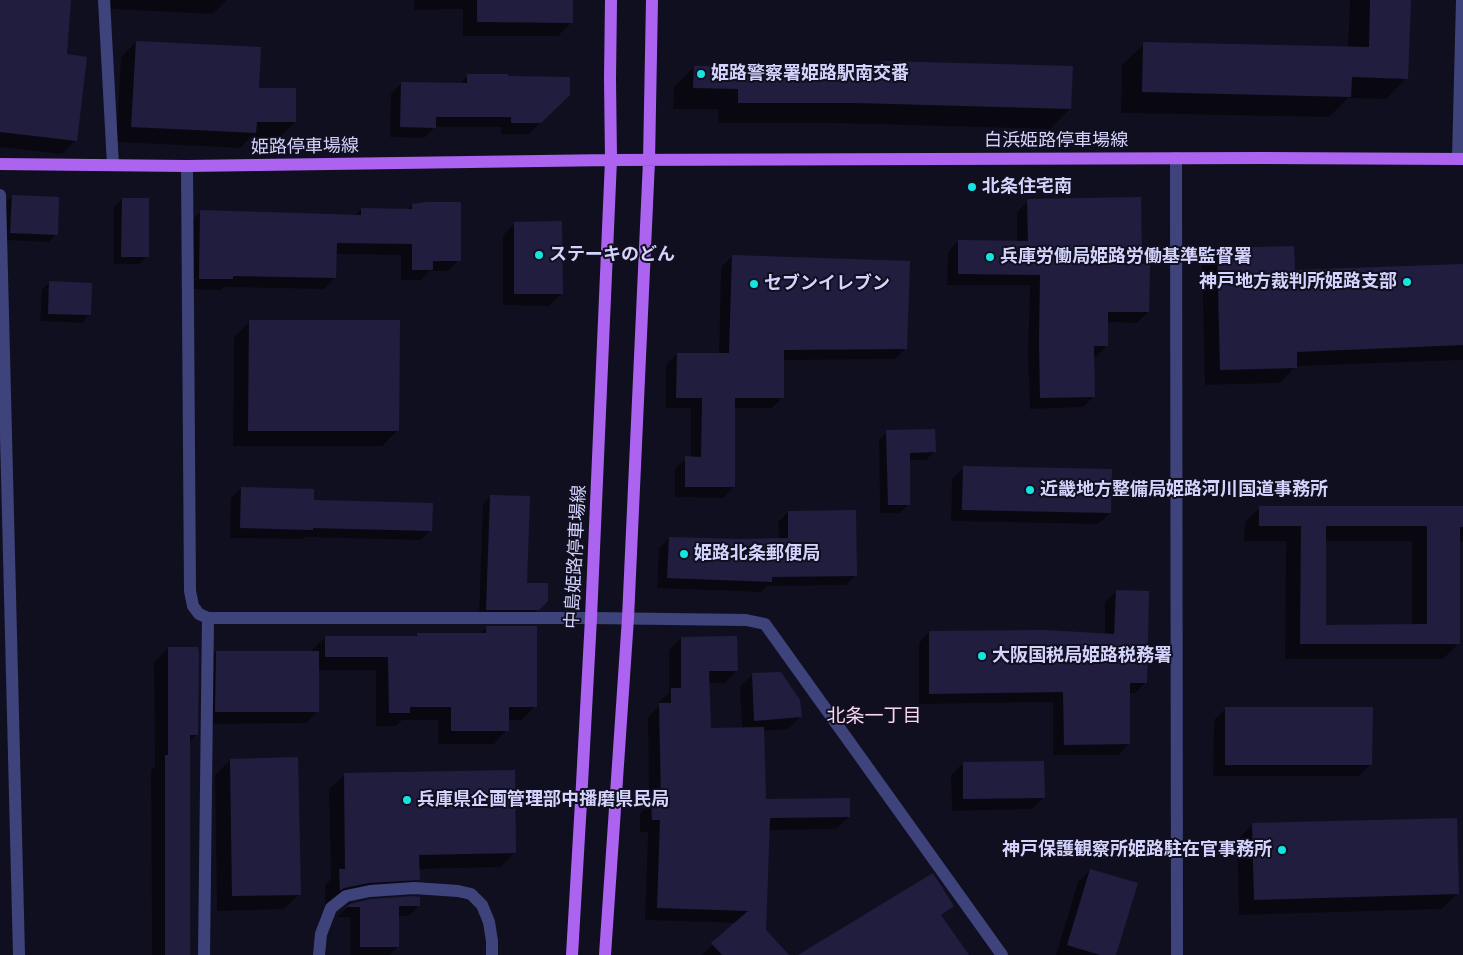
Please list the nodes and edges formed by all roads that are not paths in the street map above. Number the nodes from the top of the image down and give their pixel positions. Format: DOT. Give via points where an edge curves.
graph roads {
  1 [pos="104,0"];
  2 [pos="611,0"];
  3 [pos="652,0"];
  4 [pos="1462,0"];
  5 [pos="1176,158"];
  6 [pos="1460,159"];
  7 [pos="611,160"];
  8 [pos="649,161"];
  9 [pos="0,164"];
  10 [pos="113,165"];
  11 [pos="186,166"];
  12 [pos="0,195"];
  13 [pos="208,618"];
  14 [pos="591,618"];
  15 [pos="628,618"];
  16 [pos="19,955"];
  17 [pos="204,955"];
  18 [pos="319,955"];
  19 [pos="492,955"];
  20 [pos="572,955"];
  21 [pos="605,955"];
  22 [pos="1002,955"];
  23 [pos="1177,955"];
  1 -- 10 [label="street"];
  2 -- 7 [label="main road"];
  3 -- 8 [label="main road"];
  4 -- 6 [label="street"];
  5 -- 6 [label="main road, 白浜姫路停車場線"];
  5 -- 8 [label="main road, 白浜姫路停車場線"];
  5 -- 23 [label="street"];
  7 -- 8 [label="main road, 姫路停車場線"];
  7 -- 11 [label="main road, 姫路停車場線"];
  7 -- 14 [label="main road, 中島姫路停車場線"];
  8 -- 15 [label="main road"];
  9 -- 10 [label="main road, 姫路停車場線"];
  10 -- 11 [label="main road, 姫路停車場線"];
  11 -- 13 [label="street" via="190,591 193,606"];
  12 -- 16 [label="street"];
  13 -- 14 [label="street"];
  13 -- 17 [label="street"];
  14 -- 15 [label="street"];
  14 -- 20 [label="main road, 中島姫路停車場線"];
  15 -- 21 [label="main road"];
  15 -- 22 [label="street" via="746,620 765,624"];
  18 -- 19 [label="street" via="321,934 332,908 346,896 414,888 471,894 482,905 489,922"];
}
